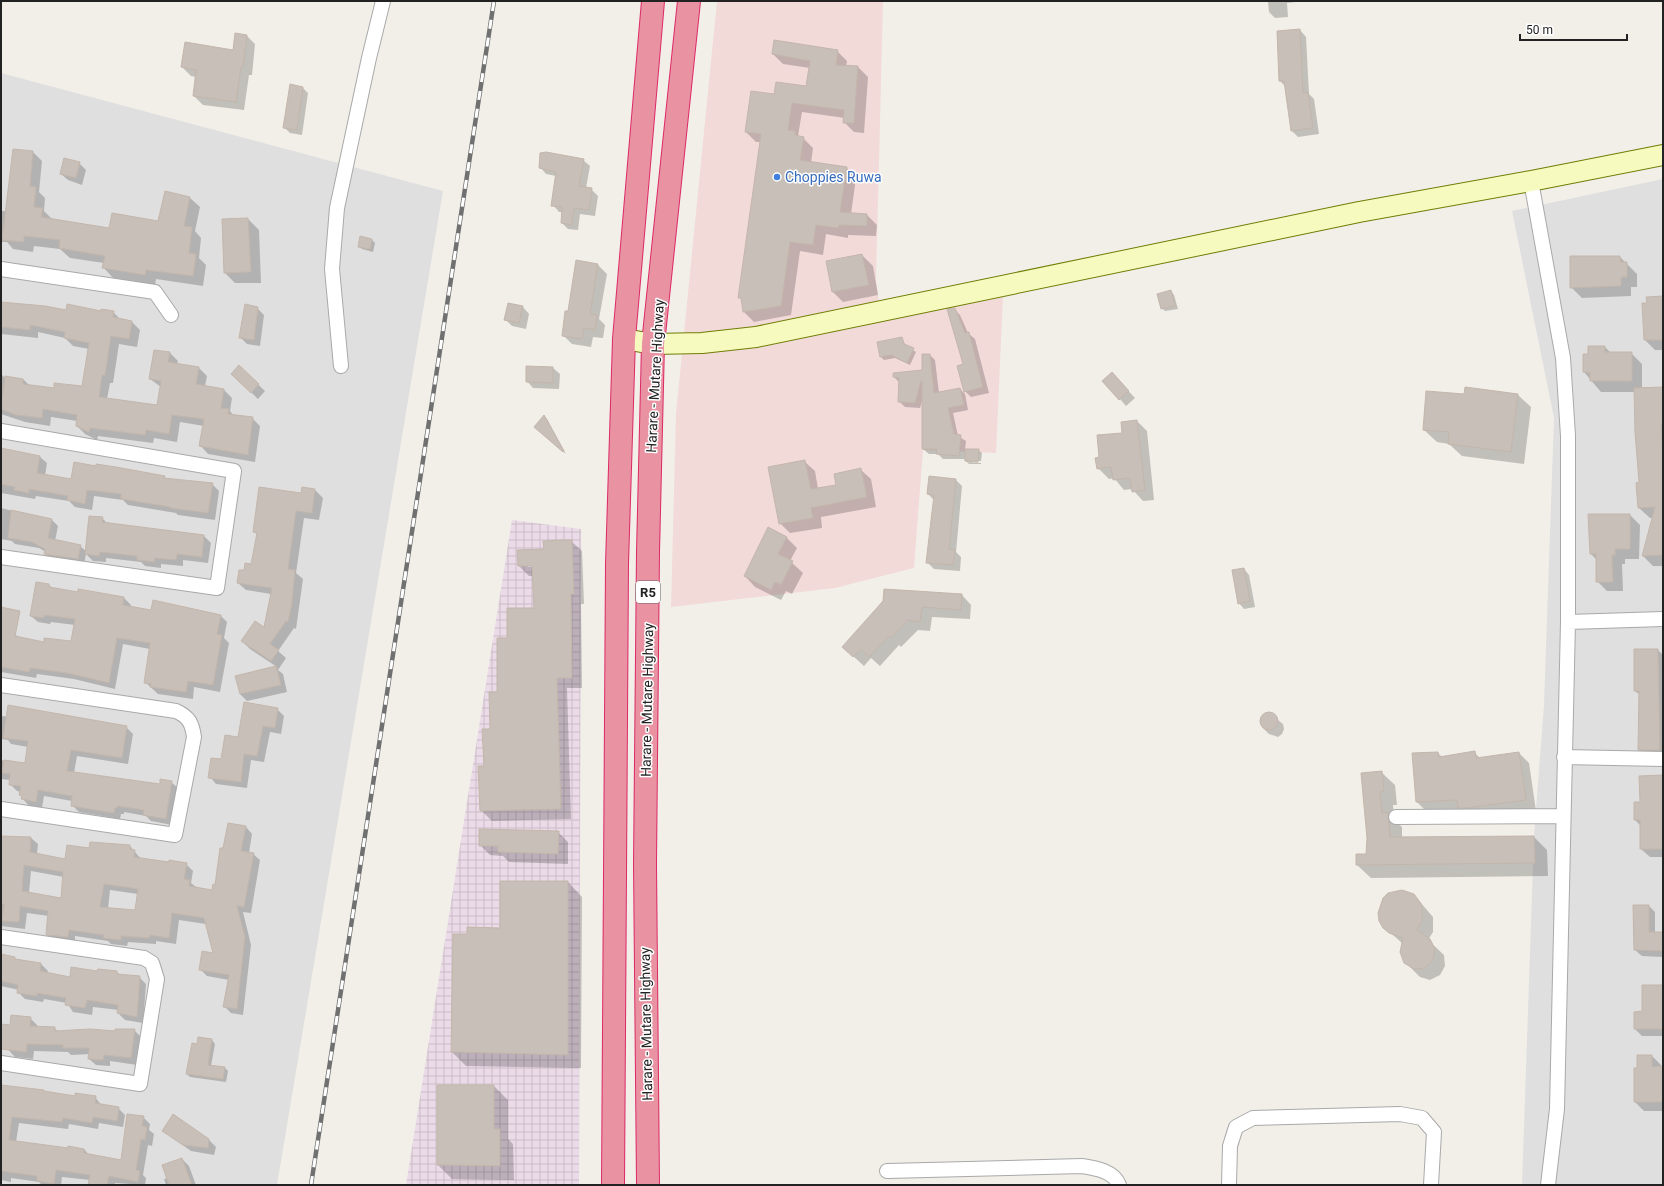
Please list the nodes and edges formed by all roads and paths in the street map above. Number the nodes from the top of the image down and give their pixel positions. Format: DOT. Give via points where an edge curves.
graph roads {
  1 [pos="383,1"];
  2 [pos="653,1"];
  3 [pos="689,1"];
  4 [pos="1663,154"];
  5 [pos="1531,182"];
  6 [pos="1,269"];
  7 [pos="171,314"];
  8 [pos="624,339"];
  9 [pos="653,344"];
  10 [pos="341,366"];
  11 [pos="1,432"];
  12 [pos="1,557"];
  13 [pos="1663,619"];
  14 [pos="1568,622"];
  15 [pos="1,685"];
  16 [pos="1564,757"];
  17 [pos="1663,759"];
  18 [pos="1,809"];
  19 [pos="1563,816"];
  20 [pos="1396,817"];
  21 [pos="1,937"];
  22 [pos="1,1063"];
  23 [pos="887,1171"];
  24 [pos="613,1185"];
  25 [pos="648,1185"];
  26 [pos="1119,1185"];
  27 [pos="1229,1185"];
  28 [pos="1432,1185"];
  29 [pos="1548,1185"];
  1 -- 10 [label="street" via="337,208 332,269"];
  2 -- 8 [label="highway, R5"];
  3 -- 9 [label="highway, Harare - Mutare Highway / R5"];
  4 -- 5 [label="street"];
  5 -- 9 [label="street" via="1359,212 756,338"];
  5 -- 14 [label="street" via="1565,377 1568,436"];
  6 -- 7 [label="street" via="155,292"];
  8 -- 9 [label="street"];
  8 -- 24 [label="highway, R5" via="618,564"];
  9 -- 25 [label="highway, Harare - Mutare Highway / R5" via="645,864"];
  11 -- 12 [label="street" via="234,471 217,588"];
  13 -- 14 [label="street"];
  14 -- 16 [label="street"];
  15 -- 18 [label="street" via="176,711 187,716 194,737 175,835"];
  16 -- 17 [label="street"];
  16 -- 19 [label="street"];
  19 -- 20 [label="street"];
  19 -- 29 [label="street" via="1557,1109"];
  21 -- 22 [label="street" via="144,958 152,963 157,979 140,1084"];
  23 -- 26 [label="street" via="1082,1166 1102,1170 1117,1180"];
  27 -- 28 [label="street" via="1230,1146 1236,1127 1253,1118 1400,1114 1422,1118 1434,1132"];
}
